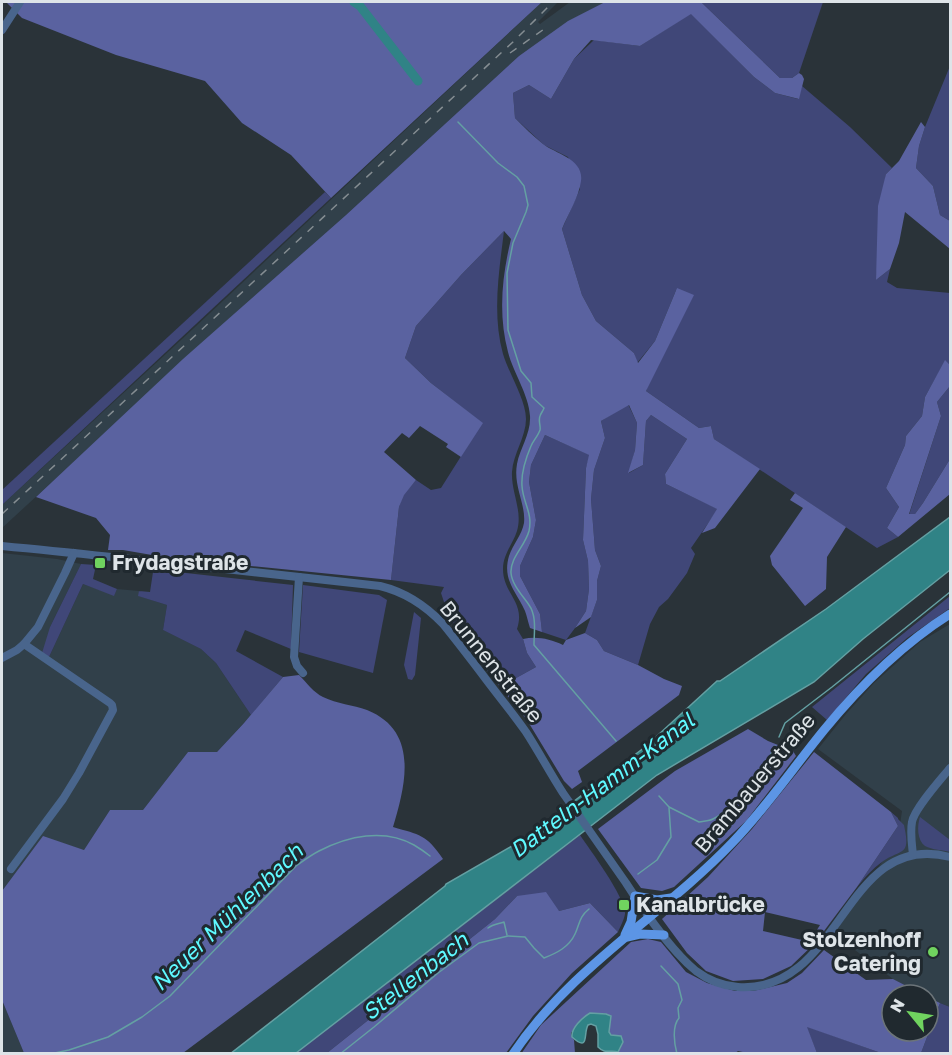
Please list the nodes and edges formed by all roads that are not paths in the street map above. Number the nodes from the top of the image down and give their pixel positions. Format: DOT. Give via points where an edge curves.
graph roads {
  1 [pos="20,2"];
  2 [pos="2,30"];
  3 [pos="2,546"];
  4 [pos="74,553"];
  5 [pos="299,577"];
  6 [pos="951,614"];
  7 [pos="24,644"];
  8 [pos="2,658"];
  9 [pos="303,673"];
  10 [pos="951,768"];
  11 [pos="913,855"];
  12 [pos="951,857"];
  13 [pos="11,870"];
  14 [pos="635,896"];
  15 [pos="672,898"];
  16 [pos="649,917"];
  17 [pos="664,935"];
  18 [pos="624,937"];
  19 [pos="513,1053"];
  1 -- 2 [label="street"];
  3 -- 4 [label="street, Brunnenstraße"];
  4 -- 5 [label="street, Brunnenstraße"];
  4 -- 7 [label="street" via="38,627"];
  5 -- 9 [label="street" via="294,657"];
  5 -- 14 [label="street, Brunnenstraße" via="386,587 429,610 525,731 563,794"];
  6 -- 15 [label="main road, Brambauerstraße" via="870,678 747,827"];
  7 -- 8 [label="street"];
  7 -- 13 [label="street" via="110,703 113,710 63,799"];
  10 -- 11 [label="street" via="913,818"];
  11 -- 12 [label="street"];
  11 -- 17 [label="street, Brunnenstraße" via="875,874 810,957 792,972 762,986 742,987 713,981 696,971"];
  14 -- 15 [label="main road"];
  14 -- 16 [label="street, Brunnenstraße"];
  14 -- 18 [label="main road"];
  15 -- 16 [label="main road, Brambauerstraße"];
  16 -- 17 [label="street, Brunnenstraße"];
  16 -- 18 [label="main road, Brambauerstraße"];
  17 -- 18 [label="main road"];
  18 -- 19 [label="main road, Brambauerstraße" via="557,998"];
}
